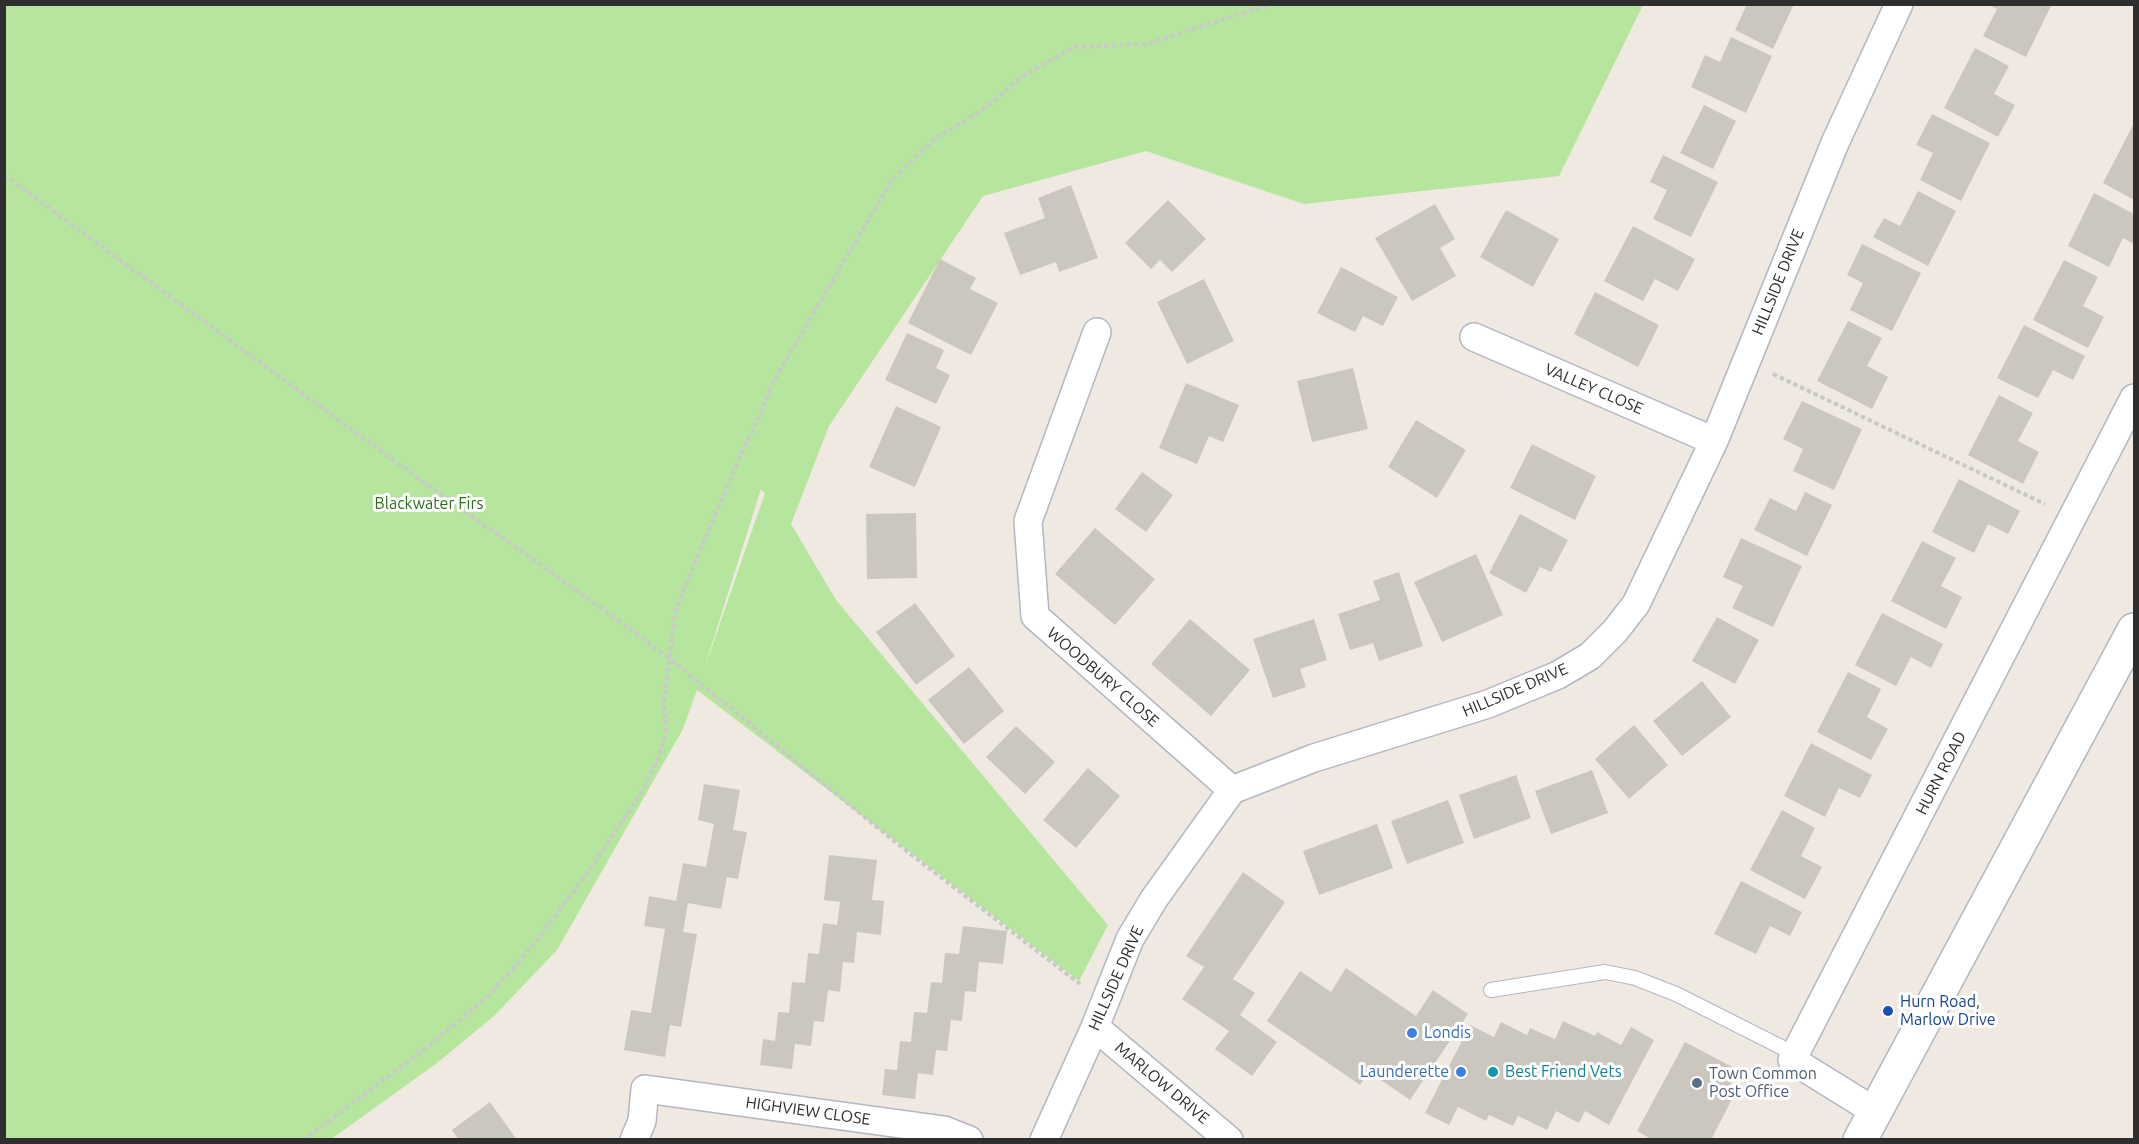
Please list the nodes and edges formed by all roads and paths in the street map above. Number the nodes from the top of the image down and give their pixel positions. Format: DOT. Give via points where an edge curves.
graph roads {
  1 [pos="1272,4"];
  2 [pos="1899,4"];
  3 [pos="4,175"];
  4 [pos="1097,332"];
  5 [pos="1474,337"];
  6 [pos="1746,361"];
  7 [pos="2134,398"];
  8 [pos="1713,441"];
  9 [pos="2073,518"];
  10 [pos="2134,630"];
  11 [pos="669,659"];
  12 [pos="1232,790"];
  13 [pos="1491,990"];
  14 [pos="1100,1015"];
  15 [pos="1796,1054"];
  16 [pos="1868,1126"];
  17 [pos="303,1140"];
  18 [pos="633,1140"];
  19 [pos="969,1140"];
  20 [pos="1044,1140"];
  21 [pos="1229,1140"];
  1 -- 11 [label="path" via="1146,44 1074,47 1024,75 984,109 936,138 892,180 772,382 675,612"];
  2 -- 6 [label="street, HILLSIDE DRIVE" via="1835,143"];
  3 -- 11 [label="path"];
  4 -- 12 [label="street, WOODBURY CLOSE" via="1028,522 1035,616"];
  5 -- 8 [label="street, VALLEY CLOSE"];
  6 -- 8 [label="street, HILLSIDE DRIVE"];
  6 -- 9 [label="path"];
  7 -- 9 [label="street, HURN ROAD"];
  8 -- 12 [label="street, HILLSIDE DRIVE" via="1636,604 1590,656 1558,675 1488,704 1314,758"];
  9 -- 15 [label="street, HURN ROAD"];
  10 -- 16 [label="main road"];
  11 -- 14 [label="path" via="904,849"];
  11 -- 17 [label="path" via="664,702 666,732 658,759 640,795 593,866 530,949 489,995 439,1038"];
  12 -- 14 [label="street, HILLSIDE DRIVE" via="1130,939"];
  13 -- 15 [label="lane" via="1605,972 1635,978 1676,994"];
  14 -- 20 [label="street, HILLSIDE DRIVE"];
  14 -- 21 [label="street, MARLOW DRIVE"];
  15 -- 16 [label="street" via="1792,1060"];
  18 -- 19 [label="street, HIGHVIEW CLOSE" via="642,1121 645,1089 944,1130"];
}
